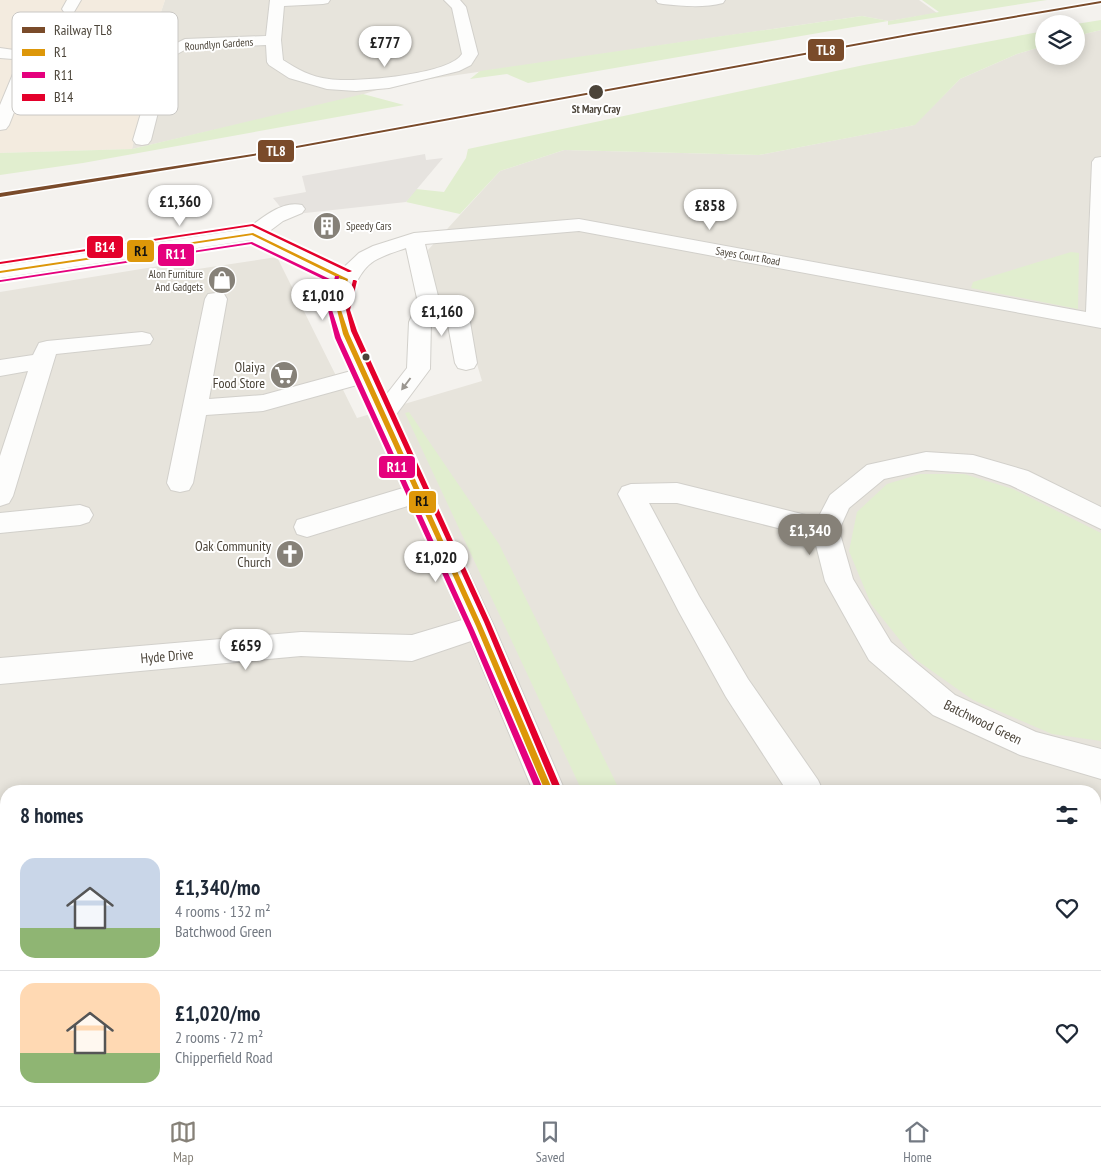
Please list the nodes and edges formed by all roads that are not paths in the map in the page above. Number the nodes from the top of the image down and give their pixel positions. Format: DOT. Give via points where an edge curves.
graph roads {
  1 [pos="323,0"];
  2 [pos="451,0"];
  3 [pos="663,0"];
  4 [pos="718,0"];
  5 [pos="277,1"];
  6 [pos="273,40"];
  7 [pos="178,48"];
  8 [pos="12,96"];
  9 [pos="149,115"];
  10 [pos="0,125"];
  11 [pos="142,140"];
  12 [pos="1101,162"];
  13 [pos="295,209"];
  14 [pos="252,234"];
  15 [pos="414,239"];
  16 [pos="0,272"];
  17 [pos="346,279"];
  18 [pos="216,299"];
  19 [pos="430,303"];
  20 [pos="1099,320"];
  21 [pos="142,339"];
  22 [pos="43,361"];
  23 [pos="466,363"];
  24 [pos="0,368"];
  25 [pos="365,375"];
  26 [pos="195,408"];
  27 [pos="382,416"];
  28 [pos="180,483"];
  29 [pos="418,493"];
  30 [pos="0,496"];
  31 [pos="80,515"];
  32 [pos="1101,518"];
  33 [pos="0,523"];
  34 [pos="307,527"];
  35 [pos="826,530"];
  36 [pos="480,626"];
  37 [pos="0,671"];
  38 [pos="1101,764"];
  39 [pos="546,785"];
  40 [pos="802,785"];
  1 -- 5 [label="street"];
  2 -- 6 [label="street" via="459,7 466,35 470,54 465,62 453,68 389,83 327,84 295,75 275,62"];
  3 -- 4 [label="street"];
  5 -- 6 [label="street"];
  6 -- 7 [label="street, Roundlyn Gardens" via="185,44"];
  8 -- 10 [label="street"];
  9 -- 11 [label="street, Roundlyn Gardens"];
  12 -- 20 [label="street"];
  13 -- 14 [label="street" via="276,217"];
  14 -- 16 [label="street"];
  14 -- 17 [label="street"];
  15 -- 17 [label="street, Sayes Court Road" via="366,257"];
  15 -- 19 [label="street"];
  15 -- 20 [label="street, Sayes Court Road" via="579,225"];
  17 -- 25 [label="street" via="339,310"];
  18 -- 26 [label="street"];
  19 -- 23 [label="street" via="458,322"];
  19 -- 27 [label="street, one-way" via="420,322 418,368"];
  21 -- 22 [label="street" via="47,348"];
  22 -- 24 [label="street"];
  22 -- 30 [label="street"];
  25 -- 26 [label="street" via="263,403"];
  25 -- 27 [label="street"];
  26 -- 28 [label="street"];
  27 -- 29 [label="street"];
  29 -- 34 [label="street"];
  29 -- 36 [label="street"];
  31 -- 33 [label="street"];
  32 -- 35 [label="street" via="1019,478 973,464 926,461 876,472 839,502"];
  35 -- 38 [label="street, Batchwood Green" via="838,581 880,651 944,705 1031,745"];
  35 -- 40 [label="street" via="677,493 631,494 737,688"];
  36 -- 37 [label="street, Hyde Drive" via="412,648 301,644"];
  36 -- 39 [label="street"];
}
